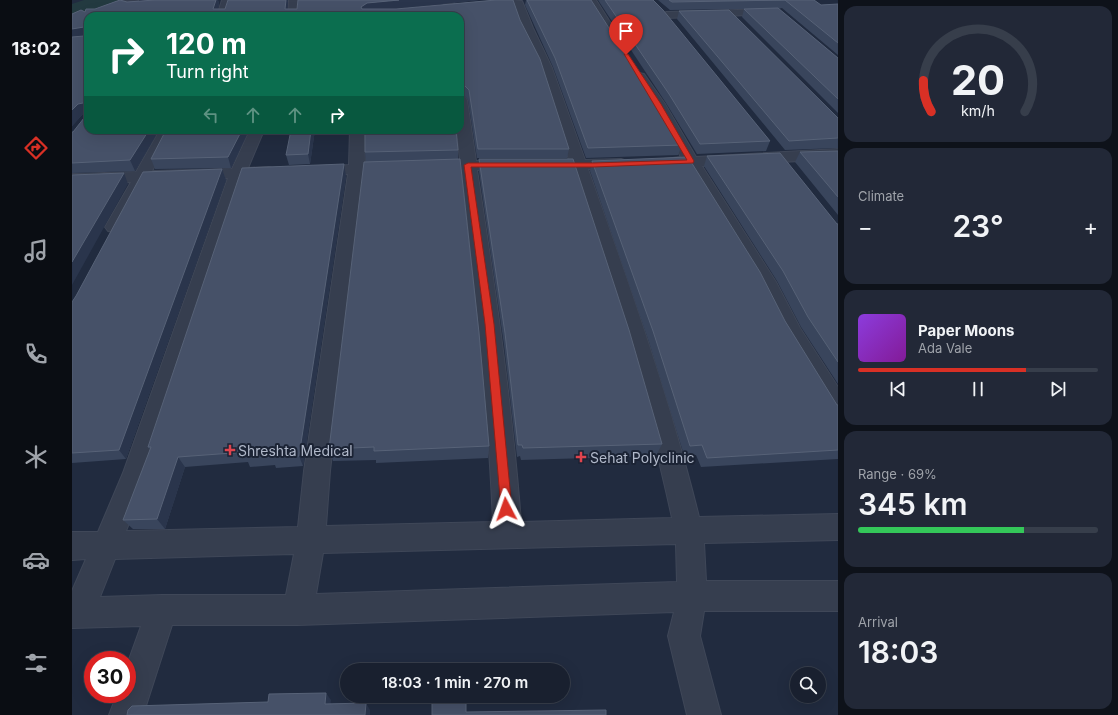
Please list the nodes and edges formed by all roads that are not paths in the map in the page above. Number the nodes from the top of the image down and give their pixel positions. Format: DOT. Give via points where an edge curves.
graph roads {
  1 [pos="133,0"];
  2 [pos="227,0"];
  3 [pos="294,0"];
  4 [pos="591,0"];
  5 [pos="524,1"];
  6 [pos="504,3"];
  7 [pos="655,5"];
  8 [pos="99,12"];
  9 [pos="223,12"];
  10 [pos="293,12"];
  11 [pos="729,13"];
  12 [pos="666,15"];
  13 [pos="84,17"];
  14 [pos="784,17"];
  15 [pos="77,20"];
  16 [pos="740,24"];
  17 [pos="675,26"];
  18 [pos="619,44"];
  19 [pos="630,61"];
  20 [pos="464,132"];
  21 [pos="165,134"];
  22 [pos="255,134"];
  23 [pos="357,134"];
  24 [pos="838,154"];
  25 [pos="691,161"];
  26 [pos="468,165"];
  27 [pos="578,165"];
  28 [pos="357,169"];
  29 [pos="302,171"];
  30 [pos="286,172"];
  31 [pos="238,173"];
  32 [pos="141,177"];
  33 [pos="72,179"];
  34 [pos="108,238"];
  35 [pos="838,407"];
  36 [pos="838,527"];
  37 [pos="689,531"];
  38 [pos="508,535"];
  39 [pos="311,540"];
  40 [pos="106,545"];
  41 [pos="72,546"];
  42 [pos="692,596"];
  43 [pos="838,596"];
  44 [pos="162,610"];
  45 [pos="298,610"];
  46 [pos="75,613"];
  47 [pos="126,715"];
  48 [pos="704,715"];
  1 -- 8 [label="street"];
  2 -- 9 [label="street"];
  3 -- 10 [label="street"];
  4 -- 18 [label="street"];
  5 -- 6 [label="street"];
  5 -- 27 [label="street" via="527,28 546,68"];
  7 -- 12 [label="street"];
  11 -- 12 [label="street"];
  11 -- 14 [label="street" via="778,12"];
  11 -- 16 [label="street"];
  12 -- 17 [label="street"];
  13 -- 15 [label="street"];
  19 -- 25 [label="street"];
  20 -- 26 [label="street"];
  21 -- 32 [label="street"];
  22 -- 31 [label="street"];
  23 -- 28 [label="street"];
  24 -- 25 [label="street"];
  25 -- 27 [label="street"];
  25 -- 35 [label="street" via="766,282 791,331"];
  26 -- 27 [label="street"];
  26 -- 28 [label="street"];
  26 -- 38 [label="street" via="490,324"];
  27 -- 37 [label="street" via="623,298 675,471"];
  28 -- 29 [label="street"];
  28 -- 39 [label="street" via="317,471"];
  30 -- 31 [label="street"];
  31 -- 32 [label="street"];
  31 -- 40 [label="street" via="136,473"];
  32 -- 33 [label="street"];
  32 -- 34 [label="street"];
  36 -- 37 [label="street"];
  37 -- 38 [label="street"];
  37 -- 42 [label="street"];
  38 -- 39 [label="street"];
  39 -- 40 [label="street"];
  39 -- 45 [label="street"];
  40 -- 41 [label="street"];
  40 -- 46 [label="street"];
  42 -- 43 [label="street"];
  42 -- 45 [label="street"];
  42 -- 48 [label="street" via="684,636"];
  44 -- 45 [label="street"];
  44 -- 46 [label="street"];
  44 -- 47 [label="street"];
}
